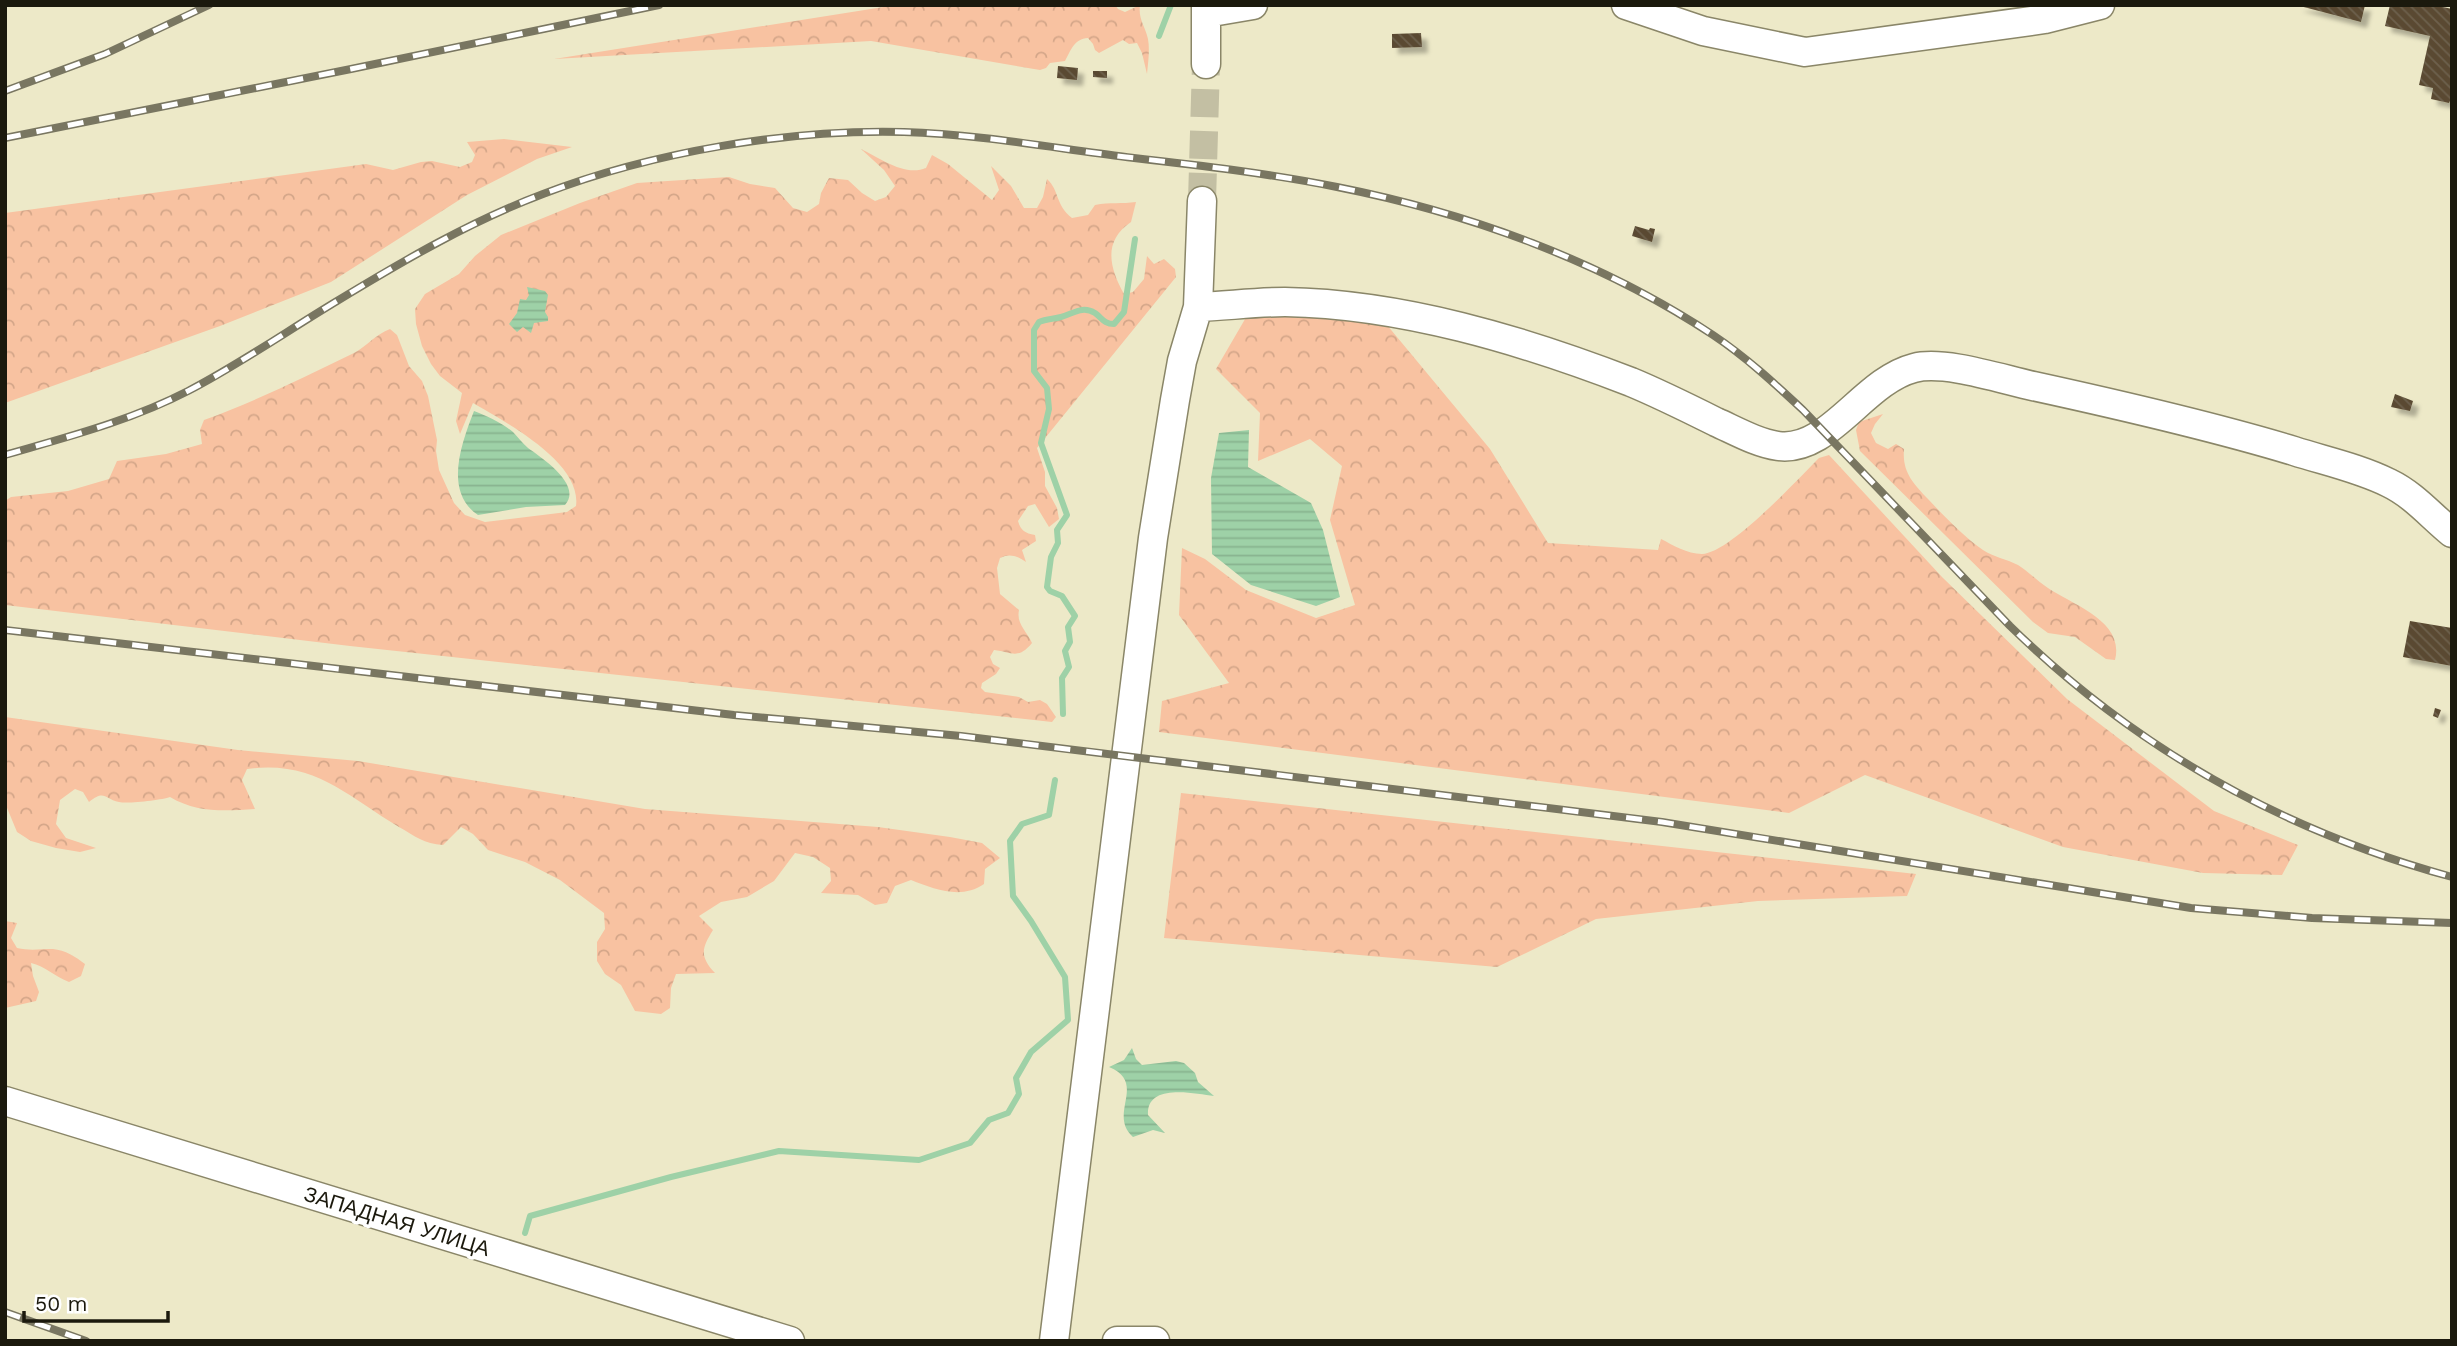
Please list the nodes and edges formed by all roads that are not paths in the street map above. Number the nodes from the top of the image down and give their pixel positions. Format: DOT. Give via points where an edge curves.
graph roads {
  1 [pos="1253,5"];
  2 [pos="1626,5"];
  3 [pos="2100,5"];
  4 [pos="1206,9"];
  5 [pos="1206,64"];
  6 [pos="1202,201"];
  7 [pos="1198,307"];
  8 [pos="2452,533"];
  9 [pos="5,1101"];
  10 [pos="790,1341"];
  11 [pos="1054,1341"];
  12 [pos="1117,1341"];
  13 [pos="1155,1341"];
  1 -- 4 [label="street"];
  2 -- 3 [label="street" via="1703,31 1805,52 2045,19"];
  4 -- 5 [label="street"];
  6 -- 7 [label="street"];
  7 -- 8 [label="street" via="1325,304 1467,329 1634,383 1747,436 1779,446 1793,447 1816,439 1874,388 1900,372 1928,365 1944,367 2098,400 2362,472 2403,490"];
  7 -- 11 [label="street" via="1182,361 1153,538"];
  9 -- 10 [label="street, ЗАПАДНАЯ УЛИЦА"];
  12 -- 13 [label="street"];
}
